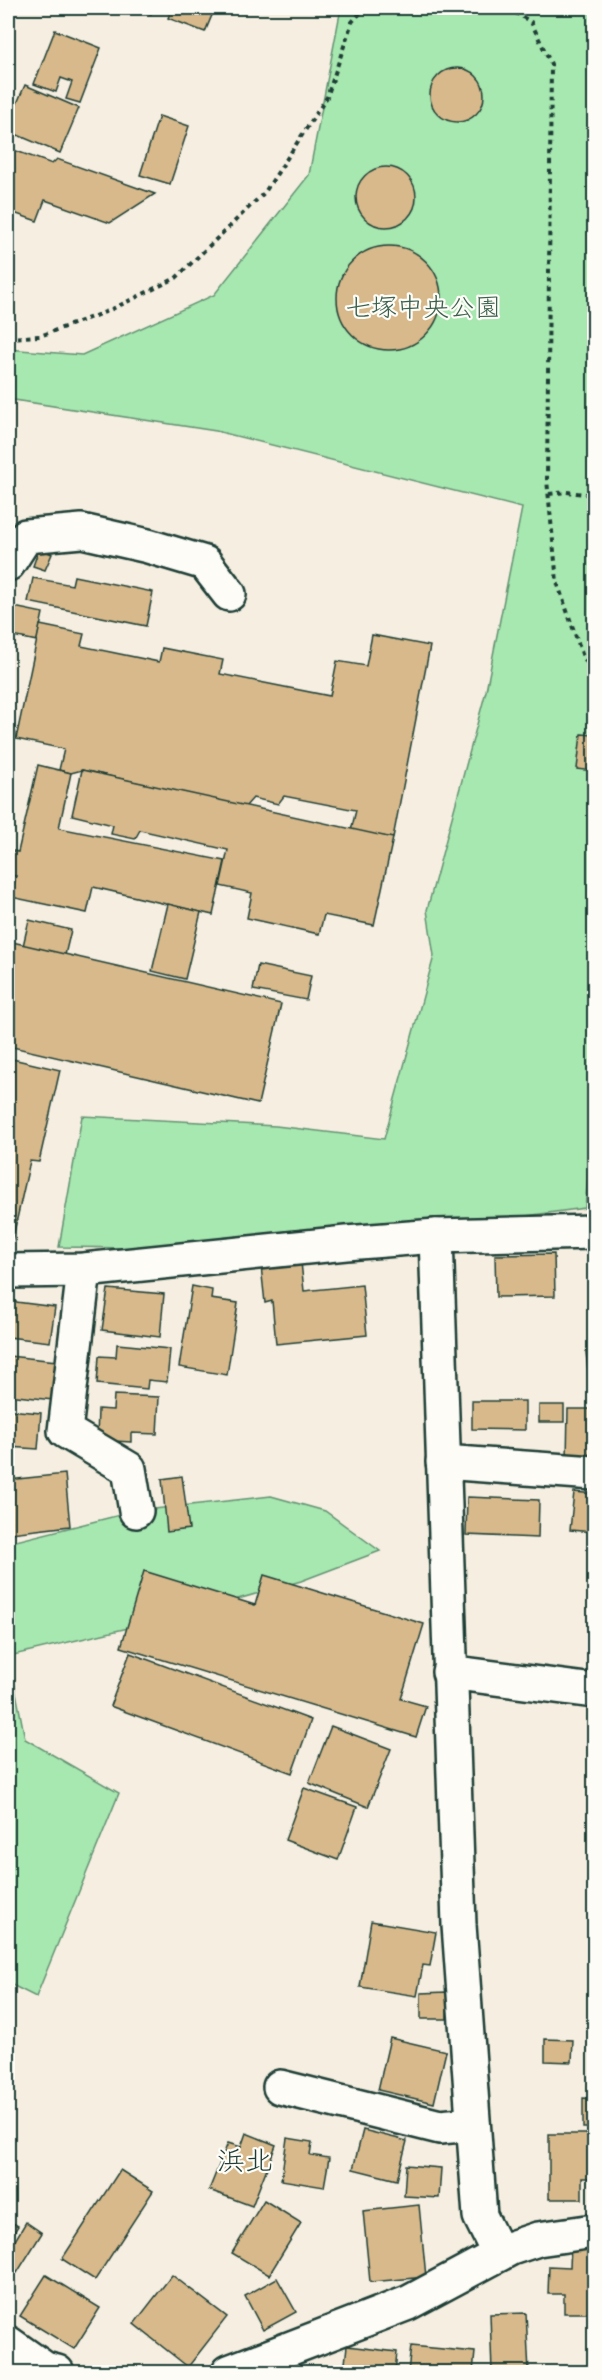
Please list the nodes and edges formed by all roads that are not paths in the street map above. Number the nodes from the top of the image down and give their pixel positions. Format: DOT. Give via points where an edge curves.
graph roads {
  1 [pos="8,564"];
  2 [pos="229,594"];
  3 [pos="594,1232"];
  4 [pos="436,1236"];
  5 [pos="84,1270"];
  6 [pos="8,1271"];
  7 [pos="443,1462"];
  8 [pos="594,1473"];
  9 [pos="136,1511"];
  10 [pos="449,1672"];
  11 [pos="594,1691"];
  12 [pos="280,2087"];
  13 [pos="473,2124"];
  14 [pos="594,2231"];
  15 [pos="499,2254"];
  16 [pos="8,2343"];
  17 [pos="57,2373"];
  18 [pos="230,2373"];
  1 -- 2 [label="street" via="26,536 82,531 205,563"];
  3 -- 4 [label="street"];
  4 -- 5 [label="street"];
  4 -- 7 [label="street"];
  5 -- 6 [label="street"];
  5 -- 9 [label="street" via="66,1431 129,1469"];
  7 -- 8 [label="street"];
  7 -- 10 [label="street"];
  10 -- 11 [label="street"];
  10 -- 13 [label="street" via="459,1925"];
  12 -- 13 [label="street" via="440,2127"];
  13 -- 15 [label="street" via="480,2216"];
  14 -- 15 [label="street" via="538,2239"];
  15 -- 18 [label="street" via="408,2302"];
  16 -- 17 [label="street"];
}
